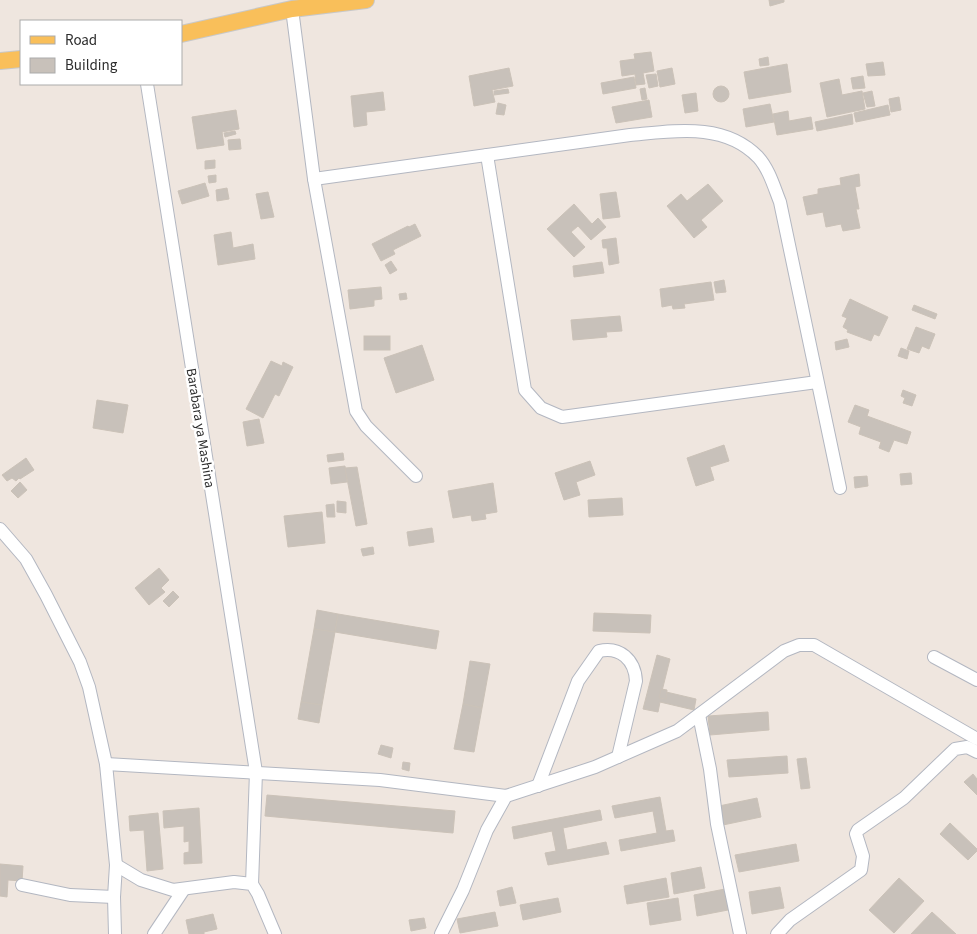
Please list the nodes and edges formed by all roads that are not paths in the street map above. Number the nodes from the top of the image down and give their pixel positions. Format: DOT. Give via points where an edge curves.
graph roads {
  1 [pos="366,0"];
  2 [pos="292,9"];
  3 [pos="182,34"];
  4 [pos="20,59"];
  5 [pos="0,61"];
  6 [pos="147,85"];
  7 [pos="487,155"];
  8 [pos="314,179"];
  9 [pos="817,382"];
  10 [pos="416,476"];
  11 [pos="840,488"];
  12 [pos="0,529"];
  13 [pos="934,657"];
  14 [pos="977,680"];
  15 [pos="699,715"];
  16 [pos="977,738"];
  17 [pos="977,752"];
  18 [pos="618,758"];
  19 [pos="106,764"];
  20 [pos="256,772"];
  21 [pos="538,786"];
  22 [pos="506,796"];
  23 [pos="116,865"];
  24 [pos="252,884"];
  25 [pos="22,885"];
  26 [pos="184,889"];
  27 [pos="114,897"];
  28 [pos="115,934"];
  29 [pos="154,934"];
  30 [pos="274,934"];
  31 [pos="441,934"];
  32 [pos="740,934"];
  33 [pos="777,934"];
  1 -- 2 [label="main road"];
  2 -- 3 [label="main road"];
  2 -- 8 [label="street"];
  4 -- 5 [label="main road"];
  6 -- 20 [label="street, Barabara ya Mashina"];
  7 -- 8 [label="street"];
  7 -- 9 [label="street" via="670,131 700,130 738,141 758,158 780,202"];
  7 -- 9 [label="street" via="525,390 541,408 562,417"];
  8 -- 10 [label="street" via="356,411 366,426"];
  9 -- 11 [label="street"];
  12 -- 19 [label="street" via="26,559 80,662 89,687"];
  13 -- 14 [label="street"];
  15 -- 16 [label="street" via="784,651 799,645 814,645"];
  15 -- 18 [label="street" via="677,730"];
  15 -- 32 [label="street"];
  17 -- 33 [label="street" via="967,748 955,749 904,798 858,830 856,834 863,856 861,870 790,920"];
  18 -- 21 [label="street"];
  18 -- 21 [label="street" via="636,681 635,670 620,651 609,648 599,651 578,681"];
  19 -- 20 [label="street"];
  19 -- 23 [label="street"];
  20 -- 22 [label="street" via="380,780"];
  20 -- 24 [label="street, Barabara ya Mashina"];
  21 -- 22 [label="street"];
  22 -- 31 [label="street" via="487,830"];
  23 -- 26 [label="street" via="162,888"];
  23 -- 27 [label="street"];
  24 -- 26 [label="street" via="234,882"];
  24 -- 30 [label="street"];
  25 -- 27 [label="street" via="70,895"];
  26 -- 29 [label="street"];
  27 -- 28 [label="street"];
}
